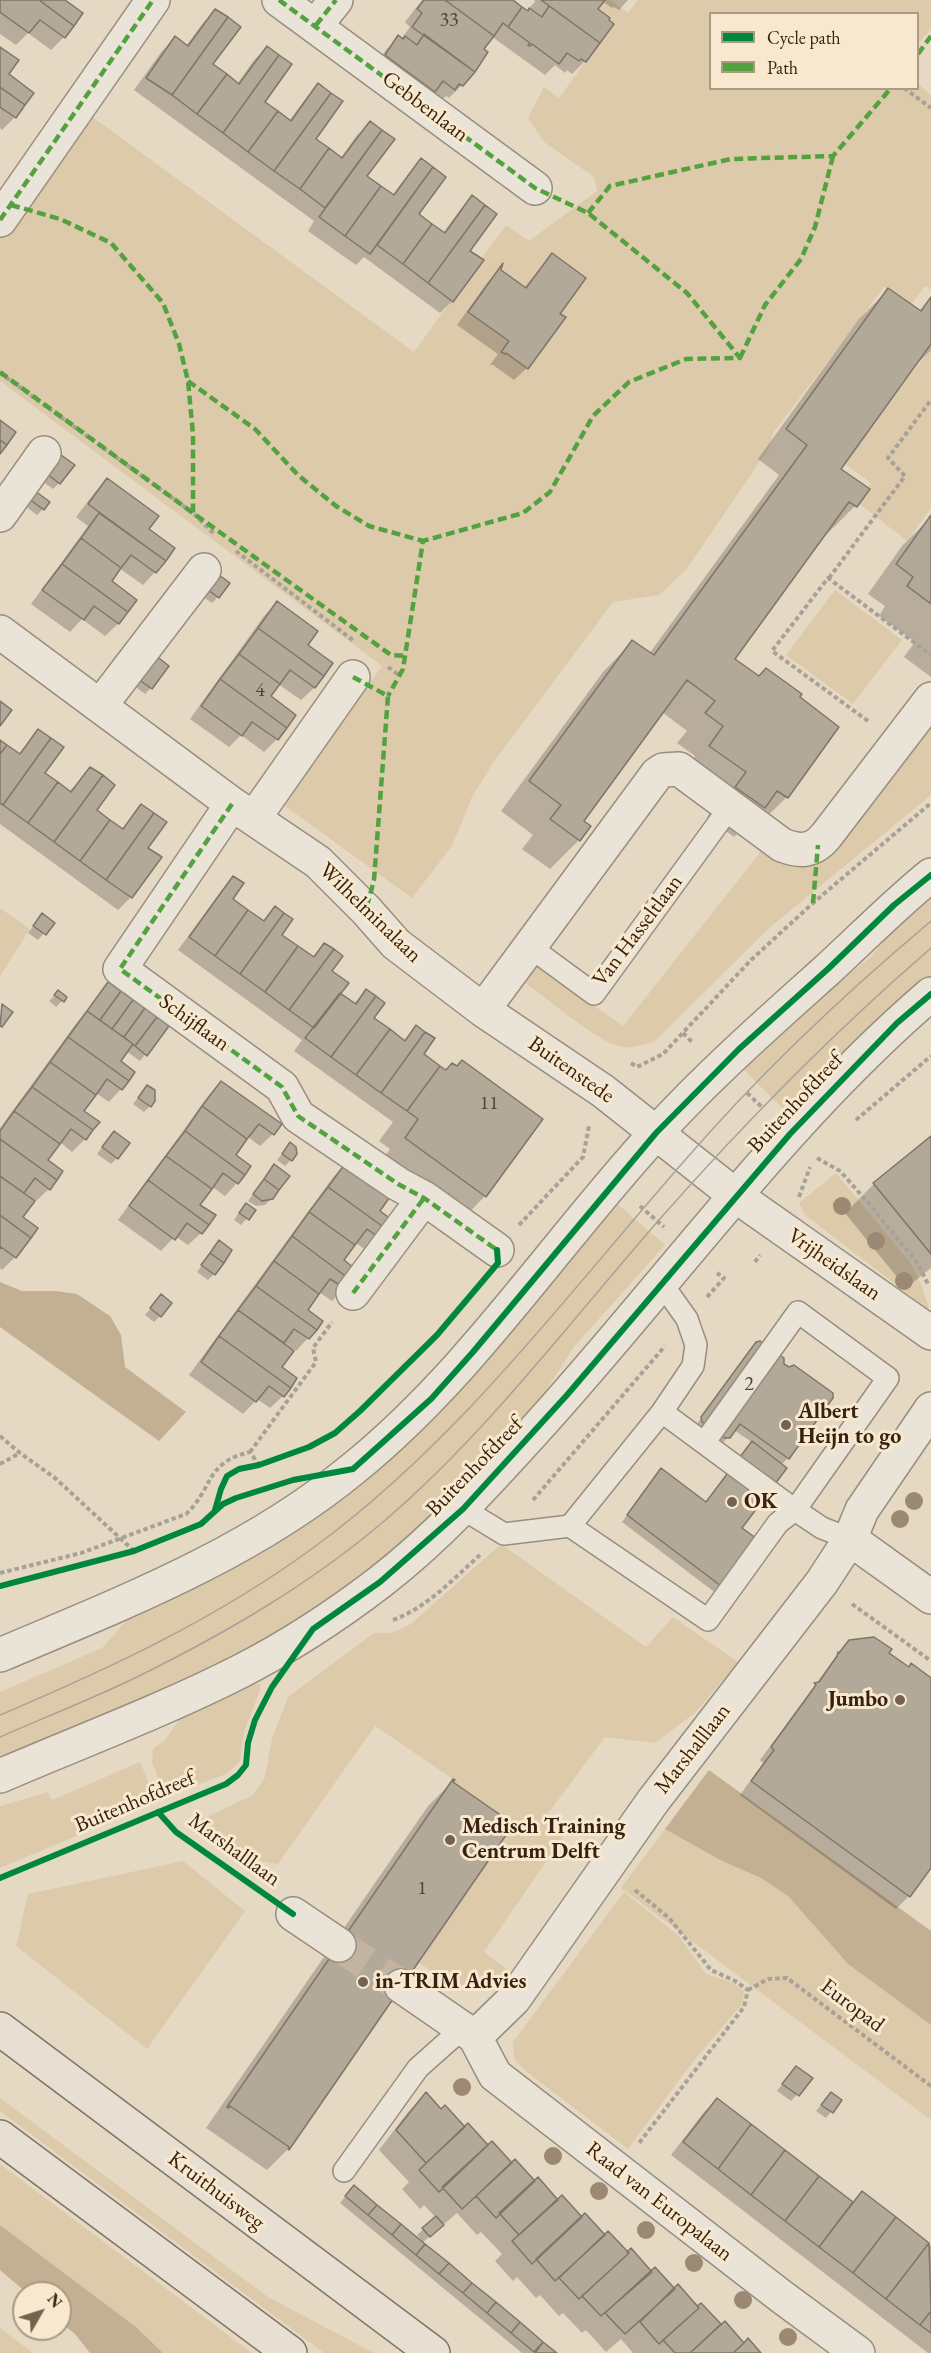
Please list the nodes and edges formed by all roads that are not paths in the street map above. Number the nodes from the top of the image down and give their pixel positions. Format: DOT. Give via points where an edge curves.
graph roads {
  1 [pos="153,0"];
  2 [pos="279,0"];
  3 [pos="336,0"];
  4 [pos="316,26"];
  5 [pos="535,188"];
  6 [pos="0,220"];
  7 [pos="44,453"];
  8 [pos="0,515"];
  9 [pos="204,570"];
  10 [pos="0,632"];
  11 [pos="358,663"];
  12 [pos="931,699"];
  13 [pos="100,706"];
  14 [pos="730,807"];
  15 [pos="243,811"];
  16 [pos="931,874"];
  17 [pos="530,947"];
  18 [pos="931,994"];
  19 [pos="483,1010"];
  20 [pos="656,1133"];
  21 [pos="736,1197"];
  22 [pos="424,1198"];
  23 [pos="497,1250"];
  24 [pos="662,1284"];
  25 [pos="353,1293"];
  26 [pos="931,1333"];
  27 [pos="931,1409"];
  28 [pos="662,1412"];
  29 [pos="704,1443"];
  30 [pos="463,1509"];
  31 [pos="795,1510"];
  32 [pos="570,1526"];
  33 [pos="850,1539"];
  34 [pos="931,1598"];
  35 [pos="0,1655"];
  36 [pos="0,1776"];
  37 [pos="293,1914"];
  38 [pos="339,1945"];
  39 [pos="401,1986"];
  40 [pos="0,2028"];
  41 [pos="469,2032"];
  42 [pos="0,2137"];
  43 [pos="344,2171"];
  44 [pos="290,2353"];
  45 [pos="433,2353"];
  46 [pos="858,2353"];
  1 -- 6 [label="street"];
  2 -- 4 [label="street, Gebbenlaan"];
  3 -- 4 [label="street"];
  4 -- 5 [label="street, Gebbenlaan"];
  7 -- 8 [label="street"];
  9 -- 13 [label="street"];
  10 -- 13 [label="street, Wilhelminalaan"];
  11 -- 15 [label="street"];
  12 -- 14 [label="street" via="818,845 801,851 782,845"];
  13 -- 15 [label="street, Wilhelminalaan"];
  14 -- 17 [label="street" via="679,770 657,774"];
  14 -- 17 [label="lane, Van Hasseltlaan" via="594,994"];
  15 -- 19 [label="street, Wilhelminalaan" via="318,862 396,944"];
  15 -- 22 [label="street, Schijflaan" via="120,969 282,1088 298,1116"];
  16 -- 20 [label="street" via="739,1049"];
  17 -- 19 [label="street"];
  18 -- 21 [label="street, Buitenhofdreef" via="819,1102"];
  19 -- 20 [label="street, Buitenstede" via="612,1098"];
  20 -- 21 [label="street"];
  20 -- 35 [label="street" via="438,1391 345,1475 281,1521 192,1572"];
  21 -- 24 [label="street, Buitenhofdreef"];
  21 -- 26 [label="street, Vrijheidslaan"];
  22 -- 23 [label="street, Schijflaan"];
  22 -- 25 [label="street"];
  24 -- 28 [label="lane" via="687,1319 696,1345 693,1366"];
  24 -- 30 [label="street, Buitenhofdreef"];
  27 -- 33 [label="street, Marshalllaan" via="862,1510"];
  28 -- 29 [label="lane"];
  28 -- 32 [label="lane"];
  29 -- 31 [label="lane"];
  29 -- 31 [label="lane" via="798,1312 888,1378"];
  30 -- 32 [label="lane" via="504,1534"];
  30 -- 36 [label="street, Buitenhofdreef" via="380,1582 313,1629 249,1666"];
  31 -- 32 [label="lane" via="778,1522 708,1620"];
  31 -- 33 [label="lane" via="822,1528"];
  33 -- 34 [label="street"];
  33 -- 41 [label="street, Marshalllaan" via="822,1582 653,1801 514,1999"];
  37 -- 38 [label="street, Marshalllaan"];
  39 -- 41 [label="street"];
  40 -- 45 [label="main road, Kruithuisweg"];
  41 -- 43 [label="lane" via="418,2068"];
  41 -- 46 [label="street, Raad van Europalaan" via="495,2075"];
  42 -- 44 [label="main road"];
}
